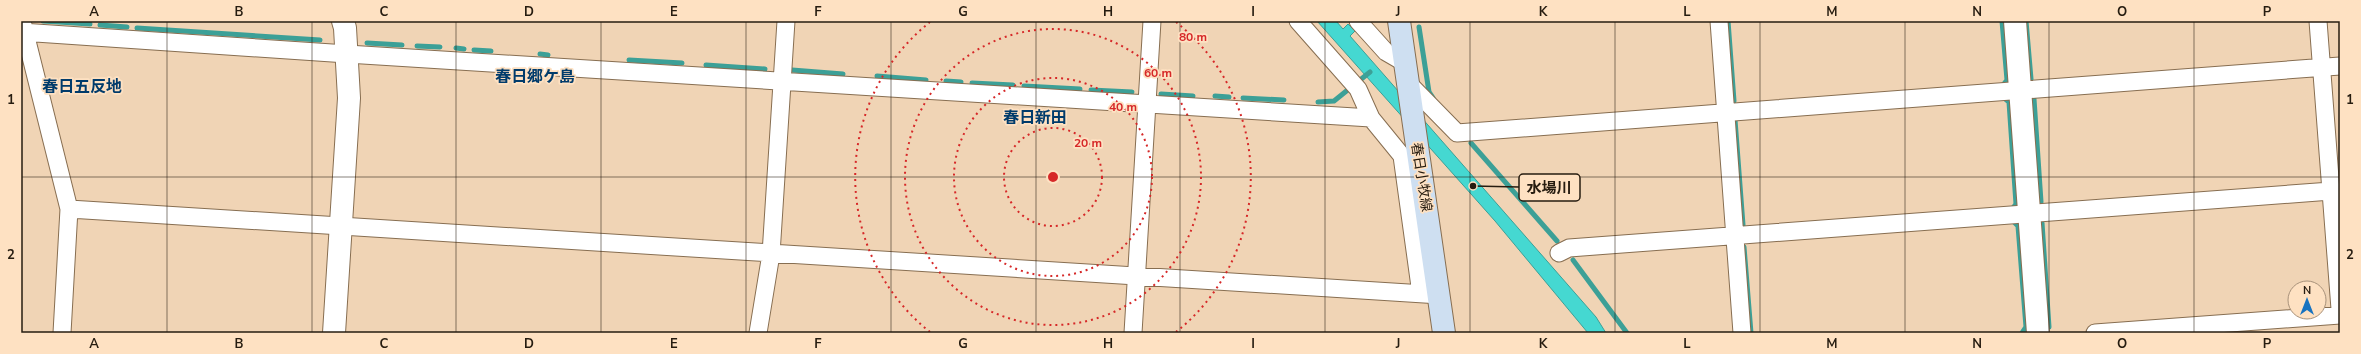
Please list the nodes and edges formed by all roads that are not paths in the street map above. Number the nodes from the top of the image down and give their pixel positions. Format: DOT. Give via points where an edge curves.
graph roads {
  1 [pos="343,21"];
  2 [pos="786,21"];
  3 [pos="1152,21"];
  4 [pos="1298,21"];
  5 [pos="1358,21"];
  6 [pos="1399,21"];
  7 [pos="1719,21"];
  8 [pos="2015,21"];
  9 [pos="2318,21"];
  10 [pos="23,28"];
  11 [pos="347,54"];
  12 [pos="2340,66"];
  13 [pos="2322,67"];
  14 [pos="1407,73"];
  15 [pos="782,81"];
  16 [pos="2020,91"];
  17 [pos="1147,104"];
  18 [pos="1726,112"];
  19 [pos="1371,118"];
  20 [pos="2334,190"];
  21 [pos="69,209"];
  22 [pos="2029,214"];
  23 [pos="341,227"];
  24 [pos="1735,235"];
  25 [pos="1559,253"];
  26 [pos="771,254"];
  27 [pos="1137,276"];
  28 [pos="1430,294"];
  29 [pos="2340,309"];
  30 [pos="2340,315"];
  31 [pos="62,333"];
  32 [pos="334,333"];
  33 [pos="758,333"];
  34 [pos="1133,333"];
  35 [pos="1444,333"];
  36 [pos="1742,333"];
  37 [pos="2038,333"];
  38 [pos="2095,333"];
  1 -- 11 [label="street"];
  2 -- 15 [label="street"];
  3 -- 17 [label="street"];
  4 -- 19 [label="street" via="1354,84"];
  5 -- 14 [label="street"];
  6 -- 14 [label="main road, 春日小牧線"];
  7 -- 18 [label="street"];
  8 -- 16 [label="street"];
  9 -- 13 [label="street"];
  10 -- 11 [label="street"];
  10 -- 21 [label="street"];
  11 -- 15 [label="street"];
  11 -- 23 [label="street" via="349,98"];
  12 -- 13 [label="street"];
  13 -- 16 [label="street"];
  13 -- 20 [label="street"];
  14 -- 18 [label="street" via="1458,133"];
  14 -- 28 [label="main road, 春日小牧線" via="1420,163"];
  15 -- 17 [label="street"];
  15 -- 26 [label="street"];
  16 -- 18 [label="street"];
  16 -- 22 [label="street"];
  17 -- 19 [label="street"];
  17 -- 27 [label="street"];
  18 -- 24 [label="street"];
  19 -- 28 [label="street" via="1402,156"];
  20 -- 22 [label="street"];
  20 -- 29 [label="street"];
  21 -- 23 [label="street"];
  21 -- 31 [label="street"];
  22 -- 24 [label="street"];
  22 -- 37 [label="street"];
  23 -- 26 [label="street"];
  23 -- 32 [label="street"];
  24 -- 25 [label="street" via="1568,248"];
  24 -- 36 [label="street"];
  26 -- 27 [label="street"];
  26 -- 33 [label="street"];
  27 -- 28 [label="street"];
  27 -- 34 [label="street"];
  28 -- 35 [label="main road, 春日小牧線"];
  30 -- 38 [label="street"];
}
